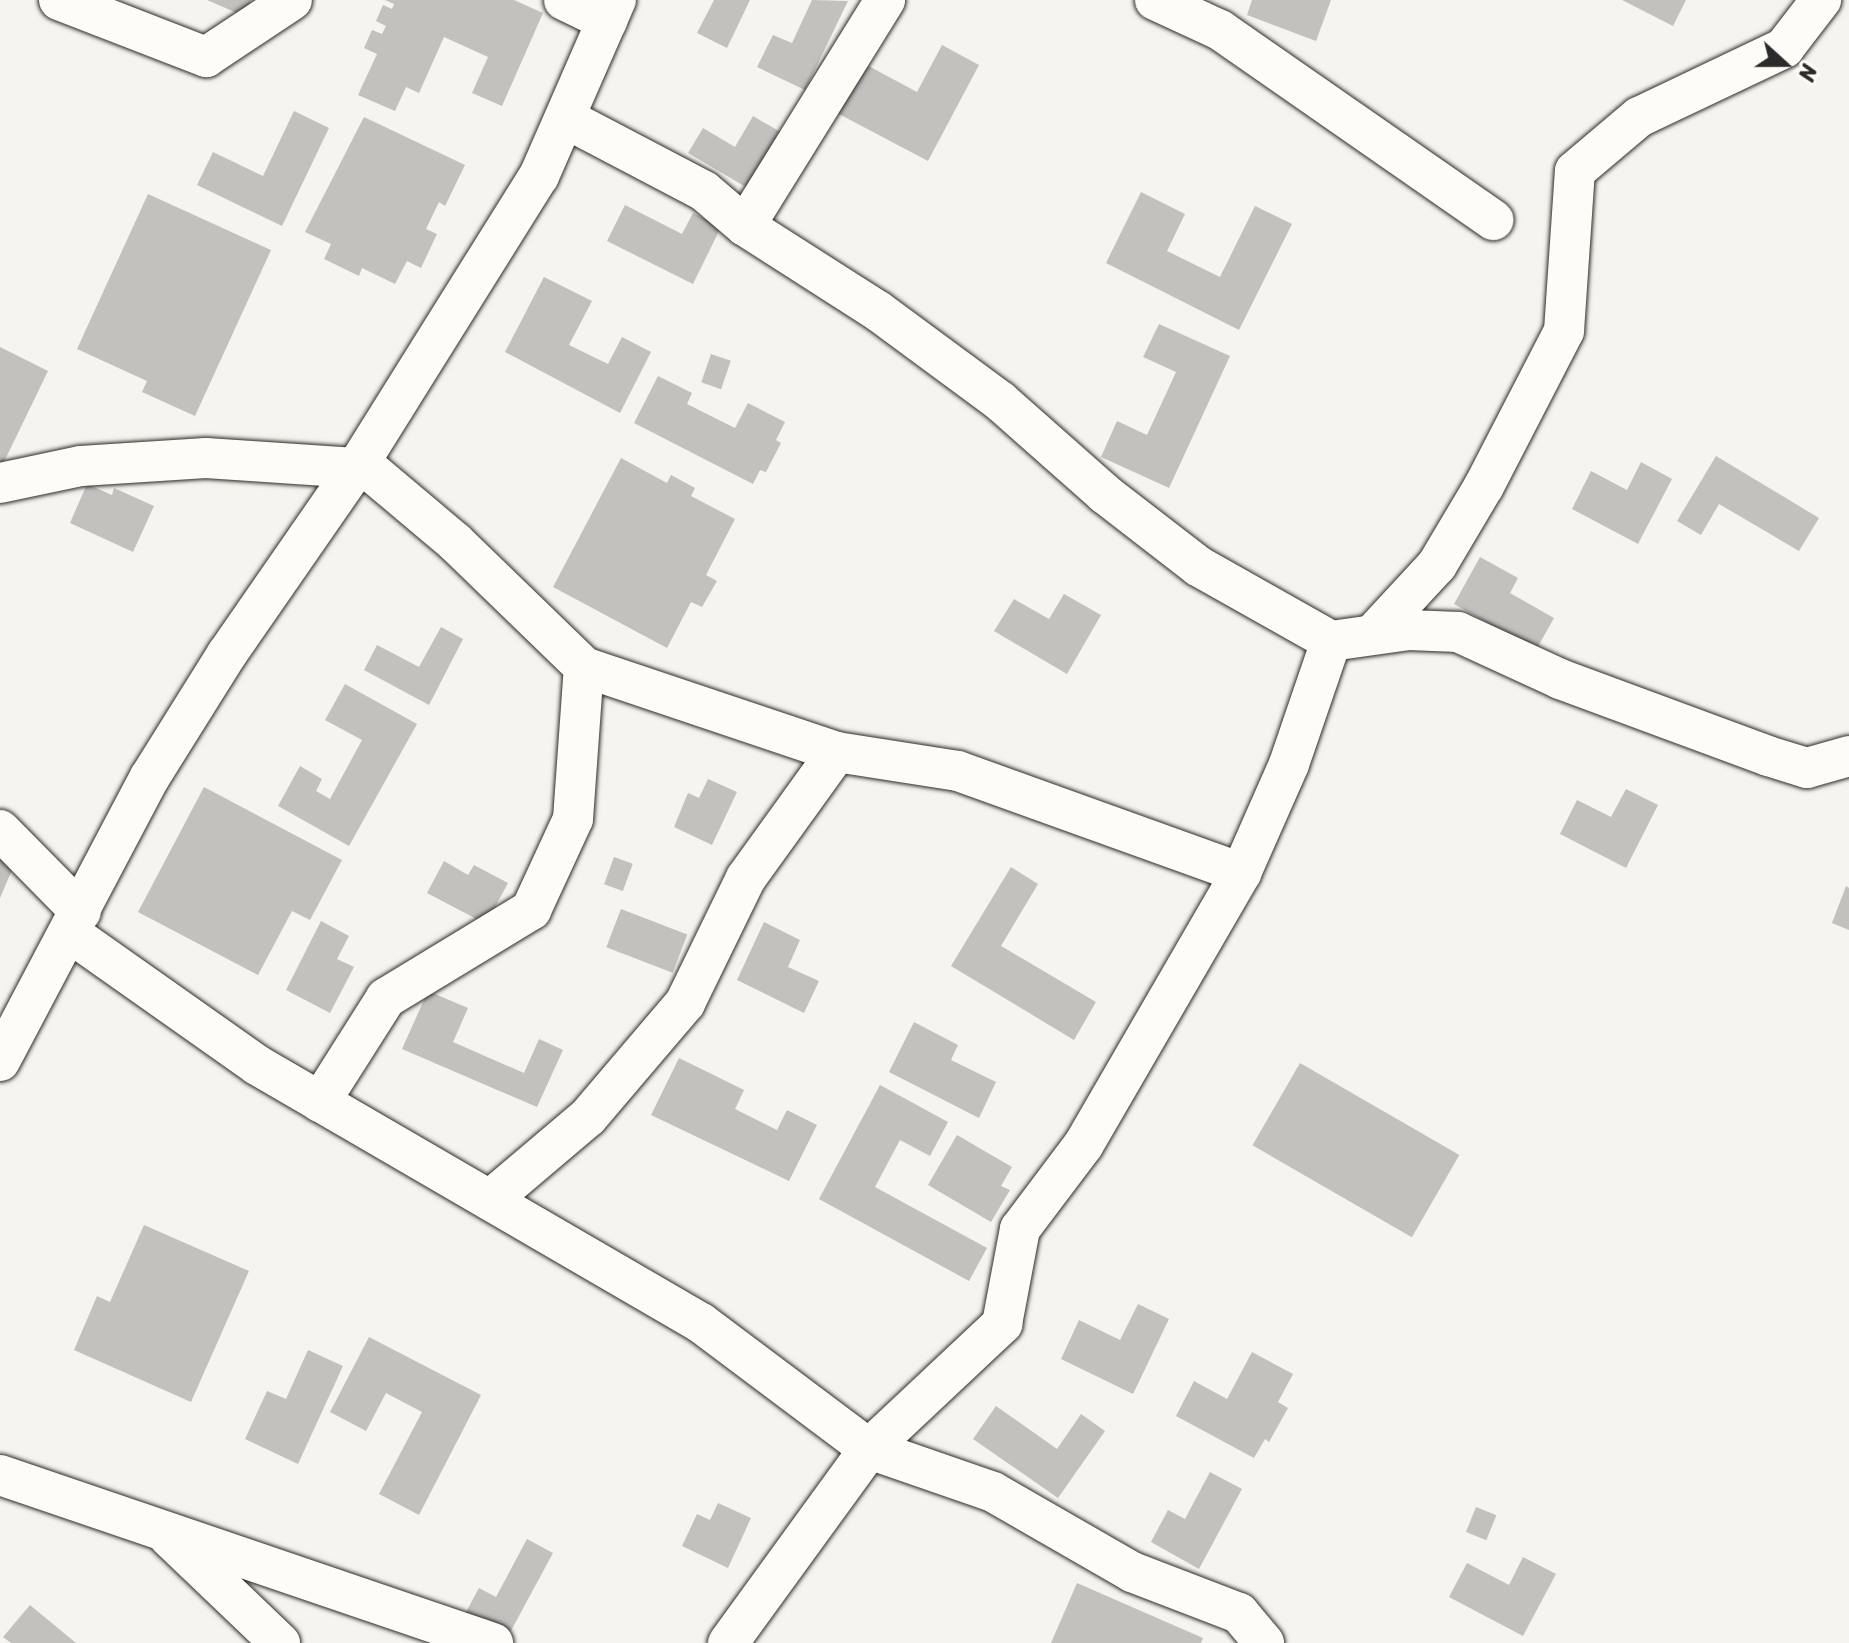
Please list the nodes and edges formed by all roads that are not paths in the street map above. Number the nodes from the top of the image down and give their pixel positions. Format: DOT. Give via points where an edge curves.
graph roads {
  1 [pos="59,0"];
  2 [pos="292,0"];
  3 [pos="564,0"];
  4 [pos="885,0"];
  5 [pos="1155,0"];
  6 [pos="1821,0"];
  7 [pos="611,11"];
  8 [pos="565,118"];
  9 [pos="1493,220"];
  10 [pos="745,226"];
  11 [pos="358,465"];
  12 [pos="0,483"];
  13 [pos="1374,633"];
  14 [pos="1331,641"];
  15 [pos="584,667"];
  16 [pos="837,752"];
  17 [pos="1849,756"];
  18 [pos="0,830"];
  19 [pos="1241,873"];
  20 [pos="76,923"];
  21 [pos="0,1061"];
  22 [pos="320,1102"];
  23 [pos="490,1200"];
  24 [pos="869,1449"];
  25 [pos="0,1475"];
  26 [pos="159,1528"];
  27 [pos="280,1643"];
  28 [pos="493,1643"];
  29 [pos="728,1643"];
  30 [pos="1264,1643"];
  1 -- 2 [label="street" via="206,57"];
  3 -- 7 [label="street"];
  4 -- 10 [label="street"];
  5 -- 9 [label="street" via="1220,30"];
  6 -- 13 [label="street" via="1784,48 1639,117 1575,171 1564,331 1437,565"];
  7 -- 8 [label="street"];
  8 -- 10 [label="street" via="704,191"];
  8 -- 11 [label="street" via="539,176"];
  10 -- 14 [label="street" via="878,311 1000,401 1105,494 1198,566"];
  11 -- 12 [label="street" via="206,458 81,466"];
  11 -- 15 [label="street" via="455,542"];
  11 -- 20 [label="street" via="227,654 150,777"];
  13 -- 14 [label="street"];
  13 -- 17 [label="street" via="1458,632 1560,679 1807,768"];
  14 -- 19 [label="street" via="1289,764"];
  15 -- 16 [label="street"];
  15 -- 22 [label="street" via="573,819 531,910 386,998"];
  16 -- 19 [label="street" via="958,771"];
  16 -- 23 [label="street" via="746,878 685,1003 588,1117"];
  18 -- 20 [label="street"];
  19 -- 24 [label="street" via="1084,1144 1020,1229 1002,1324"];
  20 -- 21 [label="street"];
  20 -- 22 [label="street" via="257,1065"];
  22 -- 23 [label="street"];
  23 -- 24 [label="street" via="701,1323"];
  24 -- 29 [label="street"];
  24 -- 30 [label="street" via="993,1492 1132,1572 1239,1613"];
  25 -- 26 [label="street"];
  26 -- 27 [label="street"];
  26 -- 28 [label="street"];
}
